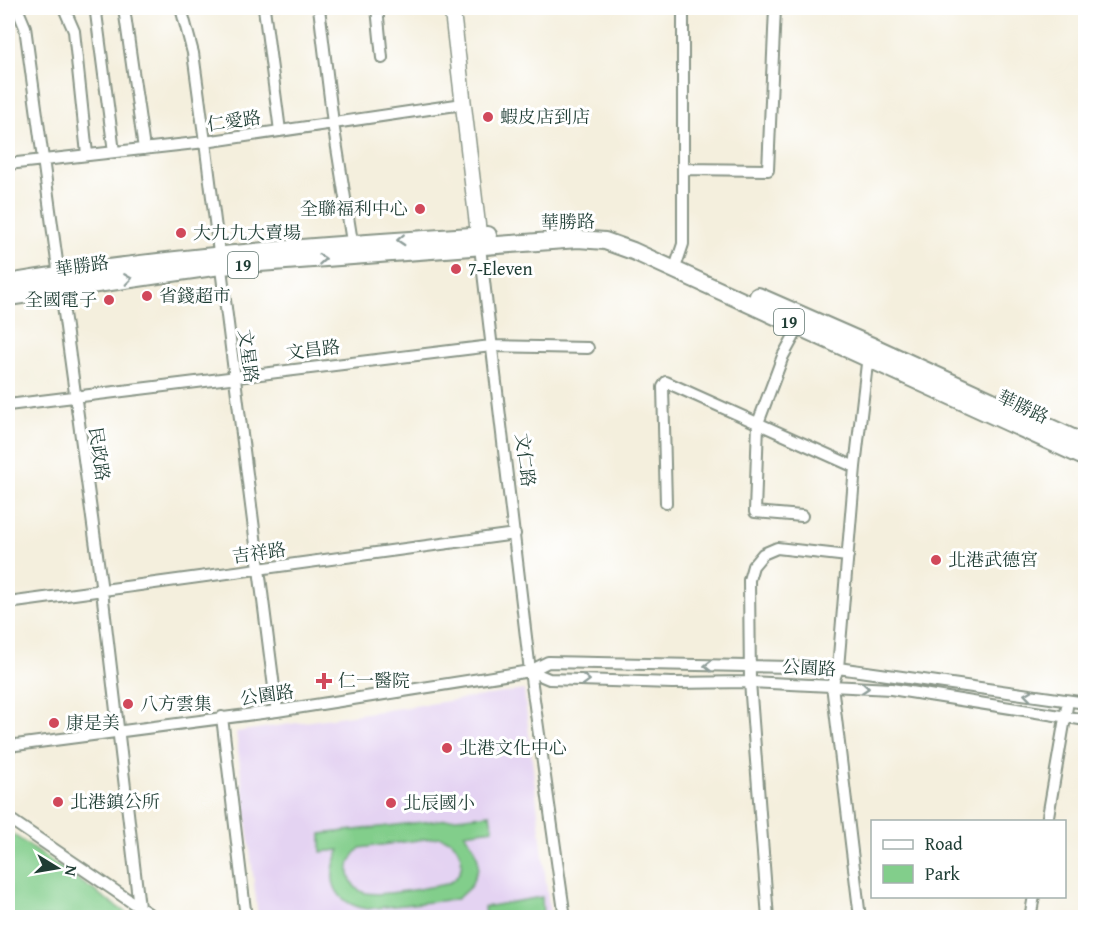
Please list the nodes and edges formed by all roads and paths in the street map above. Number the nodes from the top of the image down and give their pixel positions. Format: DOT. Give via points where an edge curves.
graph roads {
  1 [pos="17,8"];
  2 [pos="64,8"];
  3 [pos="124,8"];
  4 [pos="181,8"];
  5 [pos="264,8"];
  6 [pos="319,8"];
  7 [pos="377,8"];
  8 [pos="452,8"];
  9 [pos="683,8"];
  10 [pos="774,8"];
  11 [pos="96,13"];
  12 [pos="382,58"];
  13 [pos="464,104"];
  14 [pos="333,123"];
  15 [pos="280,131"];
  16 [pos="206,142"];
  17 [pos="144,149"];
  18 [pos="114,152"];
  19 [pos="87,154"];
  20 [pos="42,159"];
  21 [pos="8,164"];
  22 [pos="683,169"];
  23 [pos="480,241"];
  24 [pos="353,250"];
  25 [pos="219,260"];
  26 [pos="676,266"];
  27 [pos="59,281"];
  28 [pos="8,283"];
  29 [pos="8,297"];
  30 [pos="799,327"];
  31 [pos="491,346"];
  32 [pos="588,348"];
  33 [pos="870,351"];
  34 [pos="234,376"];
  35 [pos="74,397"];
  36 [pos="8,405"];
  37 [pos="758,423"];
  38 [pos="1086,444"];
  39 [pos="1086,458"];
  40 [pos="855,467"];
  41 [pos="666,503"];
  42 [pos="802,516"];
  43 [pos="515,534"];
  44 [pos="848,556"];
  45 [pos="260,570"];
  46 [pos="102,591"];
  47 [pos="8,603"];
  48 [pos="750,667"];
  49 [pos="838,668"];
  50 [pos="530,671"];
  51 [pos="750,681"];
  52 [pos="832,685"];
  53 [pos="1068,701"];
  54 [pos="1086,703"];
  55 [pos="277,711"];
  56 [pos="222,717"];
  57 [pos="1066,717"];
  58 [pos="1086,720"];
  59 [pos="117,731"];
  60 [pos="8,746"];
  61 [pos="8,819"];
  62 [pos="1047,820"];
  63 [pos="1034,898"];
  64 [pos="139,907"];
  65 [pos="155,918"];
  66 [pos="246,918"];
  67 [pos="565,918"];
  68 [pos="768,918"];
  69 [pos="860,918"];
  70 [pos="1030,918"];
  1 -- 20 [label="street, 民政路" via="25,27"];
  2 -- 19 [label="street" via="74,31"];
  3 -- 17 [label="street"];
  4 -- 16 [label="street, 文星路" via="193,53"];
  5 -- 15 [label="street"];
  6 -- 14 [label="street"];
  7 -- 12 [label="street"];
  8 -- 13 [label="main road, 文仁路"];
  9 -- 22 [label="street"];
  10 -- 22 [label="street" via="768,170"];
  11 -- 18 [label="street"];
  13 -- 14 [label="street, 仁愛路"];
  13 -- 23 [label="main road, 文仁路"];
  14 -- 15 [label="street, 仁愛路"];
  14 -- 24 [label="street"];
  15 -- 16 [label="street, 仁愛路"];
  16 -- 17 [label="street, 仁愛路"];
  16 -- 25 [label="street, 文星路"];
  17 -- 18 [label="street, 仁愛路"];
  18 -- 19 [label="street, 仁愛路"];
  19 -- 20 [label="street, 仁愛路"];
  20 -- 21 [label="street, 仁愛路"];
  20 -- 27 [label="street, 民政路"];
  22 -- 26 [label="street" via="683,244"];
  23 -- 24 [label="main road, 華勝路 / 19"];
  23 -- 26 [label="main road, 華勝路 / 19" via="606,242"];
  23 -- 31 [label="street, 文仁路"];
  24 -- 25 [label="main road, 華勝路 / 19"];
  25 -- 27 [label="main road, 華勝路 / 19"];
  25 -- 34 [label="street, 文星路"];
  26 -- 30 [label="main road, 華勝路 / 19"];
  26 -- 33 [label="main road, 華勝路 / 19"];
  27 -- 28 [label="main road, 華勝路 / 19"];
  27 -- 29 [label="main road, 華勝路 / 19"];
  27 -- 35 [label="street, 民政路"];
  30 -- 33 [label="main road, 華勝路 / 19"];
  30 -- 37 [label="street" via="783,356"];
  31 -- 32 [label="street, 文昌路"];
  31 -- 34 [label="street, 文昌路"];
  31 -- 43 [label="street, 文仁路"];
  33 -- 38 [label="main road, 華勝路 / 19"];
  33 -- 39 [label="main road, 華勝路 / 19"];
  33 -- 40 [label="street"];
  34 -- 35 [label="street, 文昌路"];
  34 -- 45 [label="street, 文星路"];
  35 -- 36 [label="street, 文昌路"];
  35 -- 46 [label="street, 民政路"];
  37 -- 40 [label="street"];
  37 -- 41 [label="street" via="666,382"];
  37 -- 42 [label="street" via="755,512"];
  40 -- 44 [label="street"];
  43 -- 45 [label="street, 吉祥路"];
  43 -- 50 [label="street, 文仁路"];
  44 -- 48 [label="street" via="777,548 753,566 749,580"];
  44 -- 49 [label="street"];
  45 -- 46 [label="street, 吉祥路"];
  45 -- 55 [label="street, 文星路"];
  46 -- 47 [label="street, 吉祥路"];
  46 -- 59 [label="street, 民政路"];
  48 -- 49 [label="street, 公園路"];
  48 -- 50 [label="street, 公園路, one-way" via="548,662"];
  48 -- 51 [label="street"];
  49 -- 52 [label="street"];
  53 -- 49 [label="street, 公園路, one-way"];
  50 -- 51 [label="street, 公園路, one-way" via="549,679"];
  50 -- 55 [label="street, 公園路"];
  50 -- 67 [label="street, 文仁路"];
  51 -- 52 [label="street, 公園路"];
  51 -- 68 [label="street"];
  52 -- 57 [label="street, 公園路, one-way" via="891,689"];
  52 -- 69 [label="street"];
  53 -- 54 [label="street, 公園路"];
  53 -- 57 [label="street"];
  55 -- 56 [label="street, 公園路"];
  56 -- 59 [label="street, 公園路"];
  56 -- 66 [label="street"];
  57 -- 58 [label="street, 公園路"];
  57 -- 62 [label="street"];
  59 -- 60 [label="street, 公園路"];
  59 -- 64 [label="street, 民政路"];
  61 -- 64 [label="street"];
  63 -- 70 [label="street"];
  64 -- 65 [label="street"];
}
